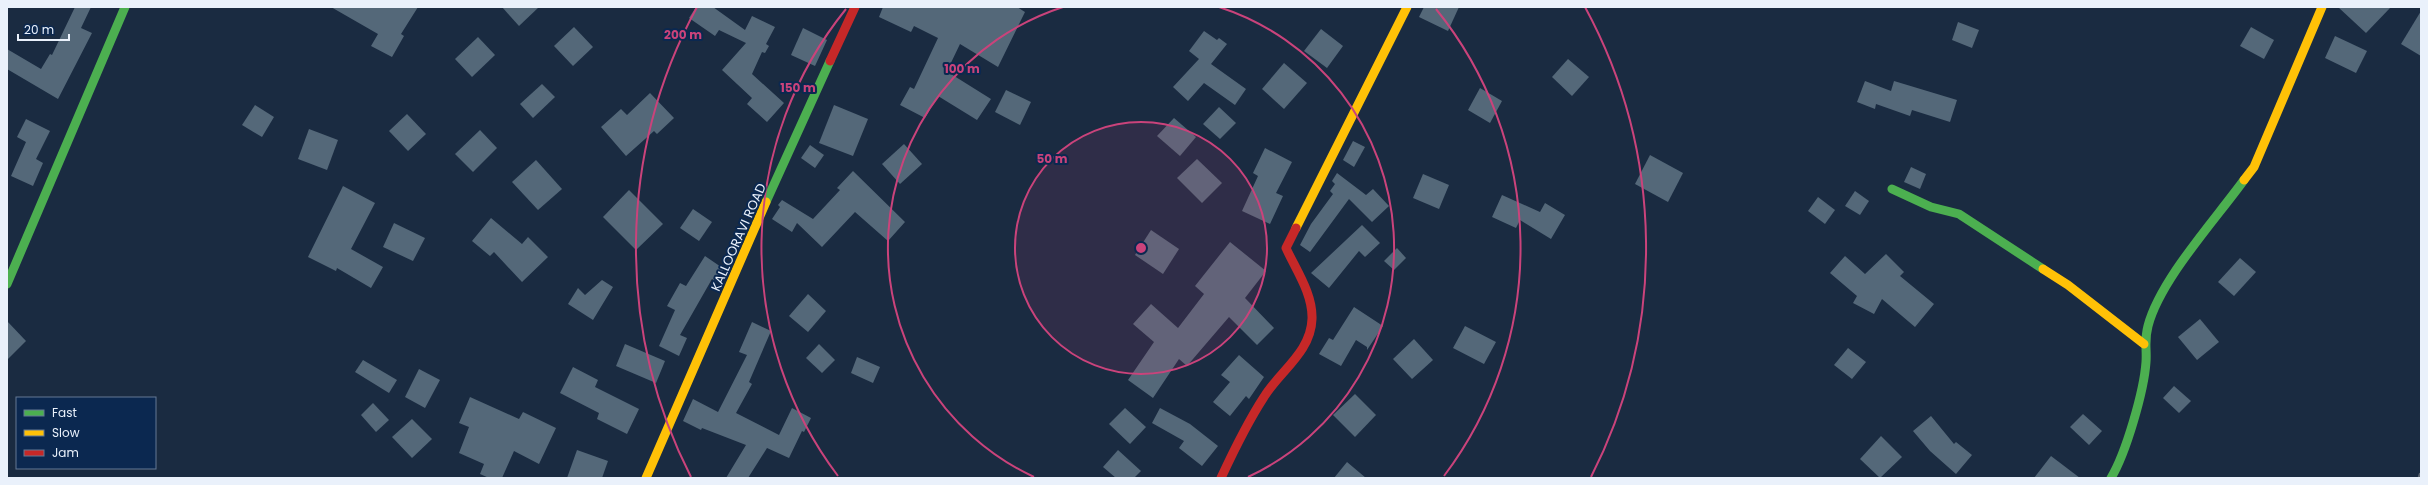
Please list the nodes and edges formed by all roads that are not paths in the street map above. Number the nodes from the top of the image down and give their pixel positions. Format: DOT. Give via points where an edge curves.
graph roads {
  1 [pos="125,7"];
  2 [pos="855,7"];
  3 [pos="1407,7"];
  4 [pos="2322,7"];
  5 [pos="1892,189"];
  6 [pos="7,284"];
  7 [pos="2144,344"];
  8 [pos="646,478"];
  9 [pos="1220,478"];
  10 [pos="2111,478"];
  1 -- 6 [label="street"];
  2 -- 8 [label="street, KALLOORAVI ROAD"];
  3 -- 9 [label="street" via="1286,248 1307,297 1312,318 1311,334 1298,357 1266,394"];
  4 -- 7 [label="street" via="2254,167 2166,285 2148,325"];
  5 -- 7 [label="street" via="1931,207 1959,214 2068,285"];
  7 -- 10 [label="street" via="2146,362 2133,422 2118,468"];
}
